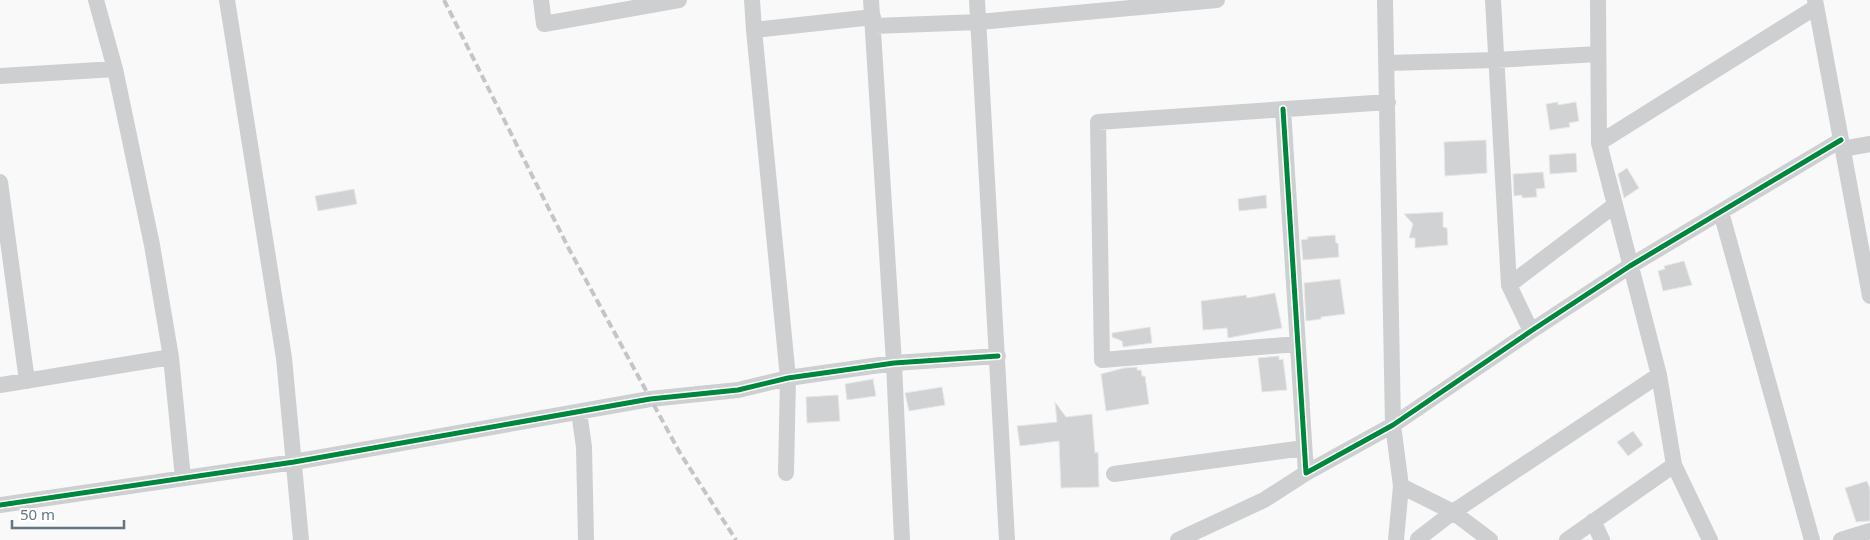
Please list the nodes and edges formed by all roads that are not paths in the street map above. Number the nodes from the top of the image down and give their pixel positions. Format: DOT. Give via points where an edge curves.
graph roads {
  1 [pos="96,0"];
  2 [pos="227,0"];
  3 [pos="541,0"];
  4 [pos="678,0"];
  5 [pos="752,0"];
  6 [pos="871,0"];
  7 [pos="977,0"];
  8 [pos="1217,0"];
  9 [pos="1385,0"];
  10 [pos="1493,0"];
  11 [pos="1598,0"];
  12 [pos="1155,3"];
  13 [pos="1816,4"];
  14 [pos="1086,7"];
  15 [pos="873,22"];
  16 [pos="979,22"];
  17 [pos="754,30"];
  18 [pos="1598,54"];
  19 [pos="1496,60"];
  20 [pos="1386,63"];
  21 [pos="115,69"];
  22 [pos="0,76"];
  23 [pos="1388,102"];
  24 [pos="1283,109"];
  25 [pos="1599,142"];
  26 [pos="1870,144"];
  27 [pos="1842,145"];
  28 [pos="0,182"];
  29 [pos="1615,205"];
  30 [pos="1721,212"];
  31 [pos="1630,266"];
  32 [pos="1509,285"];
  33 [pos="1870,296"];
  34 [pos="1531,331"];
  35 [pos="1297,344"];
  36 [pos="998,356"];
  37 [pos="171,357"];
  38 [pos="894,363"];
  39 [pos="1659,375"];
  40 [pos="788,378"];
  41 [pos="27,380"];
  42 [pos="0,385"];
  43 [pos="579,412"];
  44 [pos="1393,425"];
  45 [pos="1304,448"];
  46 [pos="294,462"];
  47 [pos="1674,465"];
  48 [pos="786,472"];
  49 [pos="1114,474"];
  50 [pos="1306,474"];
  51 [pos="183,478"];
  52 [pos="1401,486"];
  53 [pos="0,505"];
  54 [pos="1453,512"];
  55 [pos="1593,521"];
  56 [pos="1870,531"];
  57 [pos="1418,539"];
  58 [pos="301,540"];
  59 [pos="586,540"];
  60 [pos="902,540"];
  61 [pos="1007,540"];
  62 [pos="1178,540"];
  63 [pos="1396,540"];
  64 [pos="1490,540"];
  65 [pos="1568,540"];
  66 [pos="1602,540"];
  67 [pos="1710,540"];
  68 [pos="1812,540"];
  69 [pos="1841,540"];
  1 -- 21 [label="street"];
  2 -- 46 [label="street" via="284,358"];
  3 -- 4 [label="street" via="544,24"];
  5 -- 17 [label="street"];
  6 -- 15 [label="street"];
  7 -- 16 [label="street"];
  8 -- 12 [label="street"];
  9 -- 20 [label="street"];
  10 -- 19 [label="street"];
  11 -- 18 [label="street"];
  12 -- 14 [label="street"];
  13 -- 25 [label="street"];
  13 -- 27 [label="street"];
  14 -- 16 [label="street"];
  15 -- 16 [label="street"];
  15 -- 17 [label="street"];
  15 -- 38 [label="street"];
  16 -- 36 [label="street"];
  17 -- 40 [label="street"];
  18 -- 19 [label="street"];
  18 -- 25 [label="street"];
  19 -- 20 [label="street"];
  19 -- 32 [label="street"];
  20 -- 23 [label="street"];
  21 -- 22 [label="street"];
  21 -- 37 [label="street" via="152,245"];
  23 -- 24 [label="street"];
  23 -- 44 [label="street"];
  24 -- 35 [label="street"];
  24 -- 35 [label="street" via="1098,122 1102,360"];
  25 -- 29 [label="street"];
  26 -- 27 [label="street"];
  27 -- 30 [label="street"];
  27 -- 33 [label="street"];
  28 -- 41 [label="street"];
  29 -- 31 [label="street"];
  29 -- 32 [label="street"];
  30 -- 31 [label="street"];
  30 -- 68 [label="street"];
  31 -- 34 [label="street"];
  31 -- 39 [label="street"];
  32 -- 34 [label="street"];
  34 -- 44 [label="street"];
  35 -- 45 [label="street"];
  36 -- 38 [label="street"];
  36 -- 61 [label="street"];
  37 -- 41 [label="street"];
  37 -- 51 [label="street"];
  38 -- 40 [label="street"];
  38 -- 60 [label="street"];
  39 -- 47 [label="street"];
  39 -- 54 [label="street"];
  40 -- 43 [label="street" via="738,390 650,399"];
  40 -- 48 [label="street"];
  41 -- 42 [label="street"];
  43 -- 46 [label="street"];
  43 -- 59 [label="street" via="584,447"];
  44 -- 50 [label="street"];
  44 -- 52 [label="street"];
  45 -- 49 [label="street"];
  45 -- 50 [label="street"];
  46 -- 51 [label="street"];
  46 -- 58 [label="street"];
  47 -- 55 [label="street"];
  47 -- 67 [label="street"];
  50 -- 62 [label="street" via="1271,496"];
  51 -- 53 [label="street"];
  52 -- 54 [label="street"];
  52 -- 63 [label="street"];
  54 -- 57 [label="street"];
  54 -- 64 [label="street"];
  55 -- 65 [label="street"];
  55 -- 66 [label="street"];
  56 -- 69 [label="street"];
}
